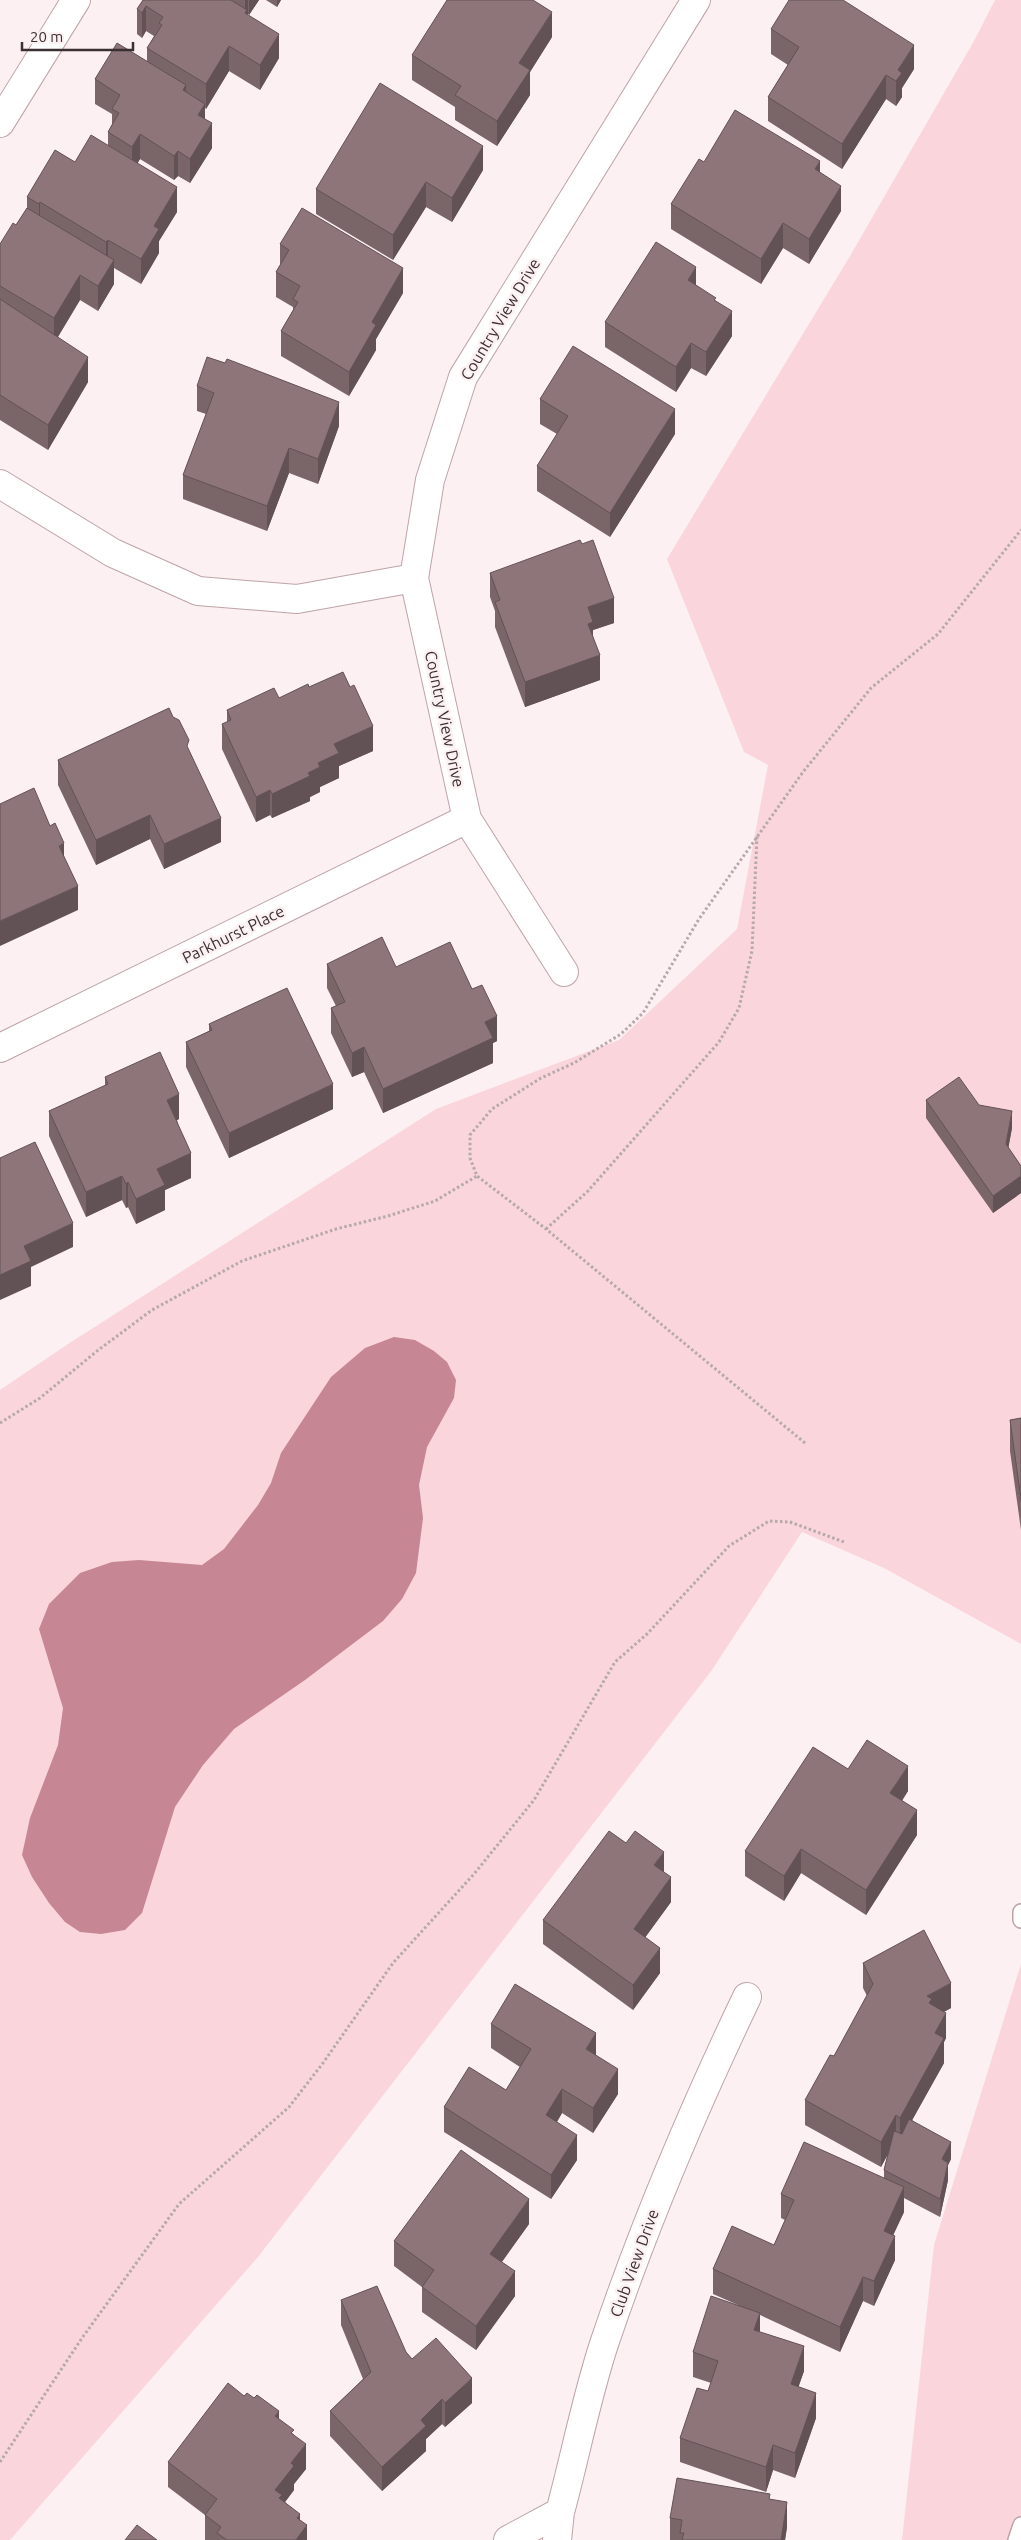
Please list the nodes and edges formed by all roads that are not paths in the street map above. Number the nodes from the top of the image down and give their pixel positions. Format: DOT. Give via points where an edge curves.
graph roads {
  1 [pos="76,0"];
  2 [pos="696,0"];
  3 [pos="0,124"];
  4 [pos="0,484"];
  5 [pos="414,578"];
  6 [pos="466,819"];
  7 [pos="564,972"];
  8 [pos="0,1048"];
  9 [pos="1021,1912"];
  10 [pos="1021,1920"];
  11 [pos="747,1997"];
  12 [pos="560,2512"];
  13 [pos="1021,2525"];
  14 [pos="508,2540"];
  15 [pos="557,2540"];
  16 [pos="1016,2540"];
  1 -- 3 [label="street"];
  2 -- 5 [label="street, Country View Drive" via="464,377 430,480"];
  4 -- 5 [label="street" via="113,553 198,591 297,599"];
  5 -- 6 [label="street, Country View Drive"];
  6 -- 7 [label="street, Country View Drive"];
  6 -- 8 [label="street, Parkhurst Place"];
  9 -- 10 [label="lane"];
  11 -- 12 [label="street, Club View Drive" via="699,2099 651,2216 604,2346"];
  12 -- 14 [label="street"];
  12 -- 15 [label="street, Club View Drive"];
  13 -- 16 [label="lane"];
}
